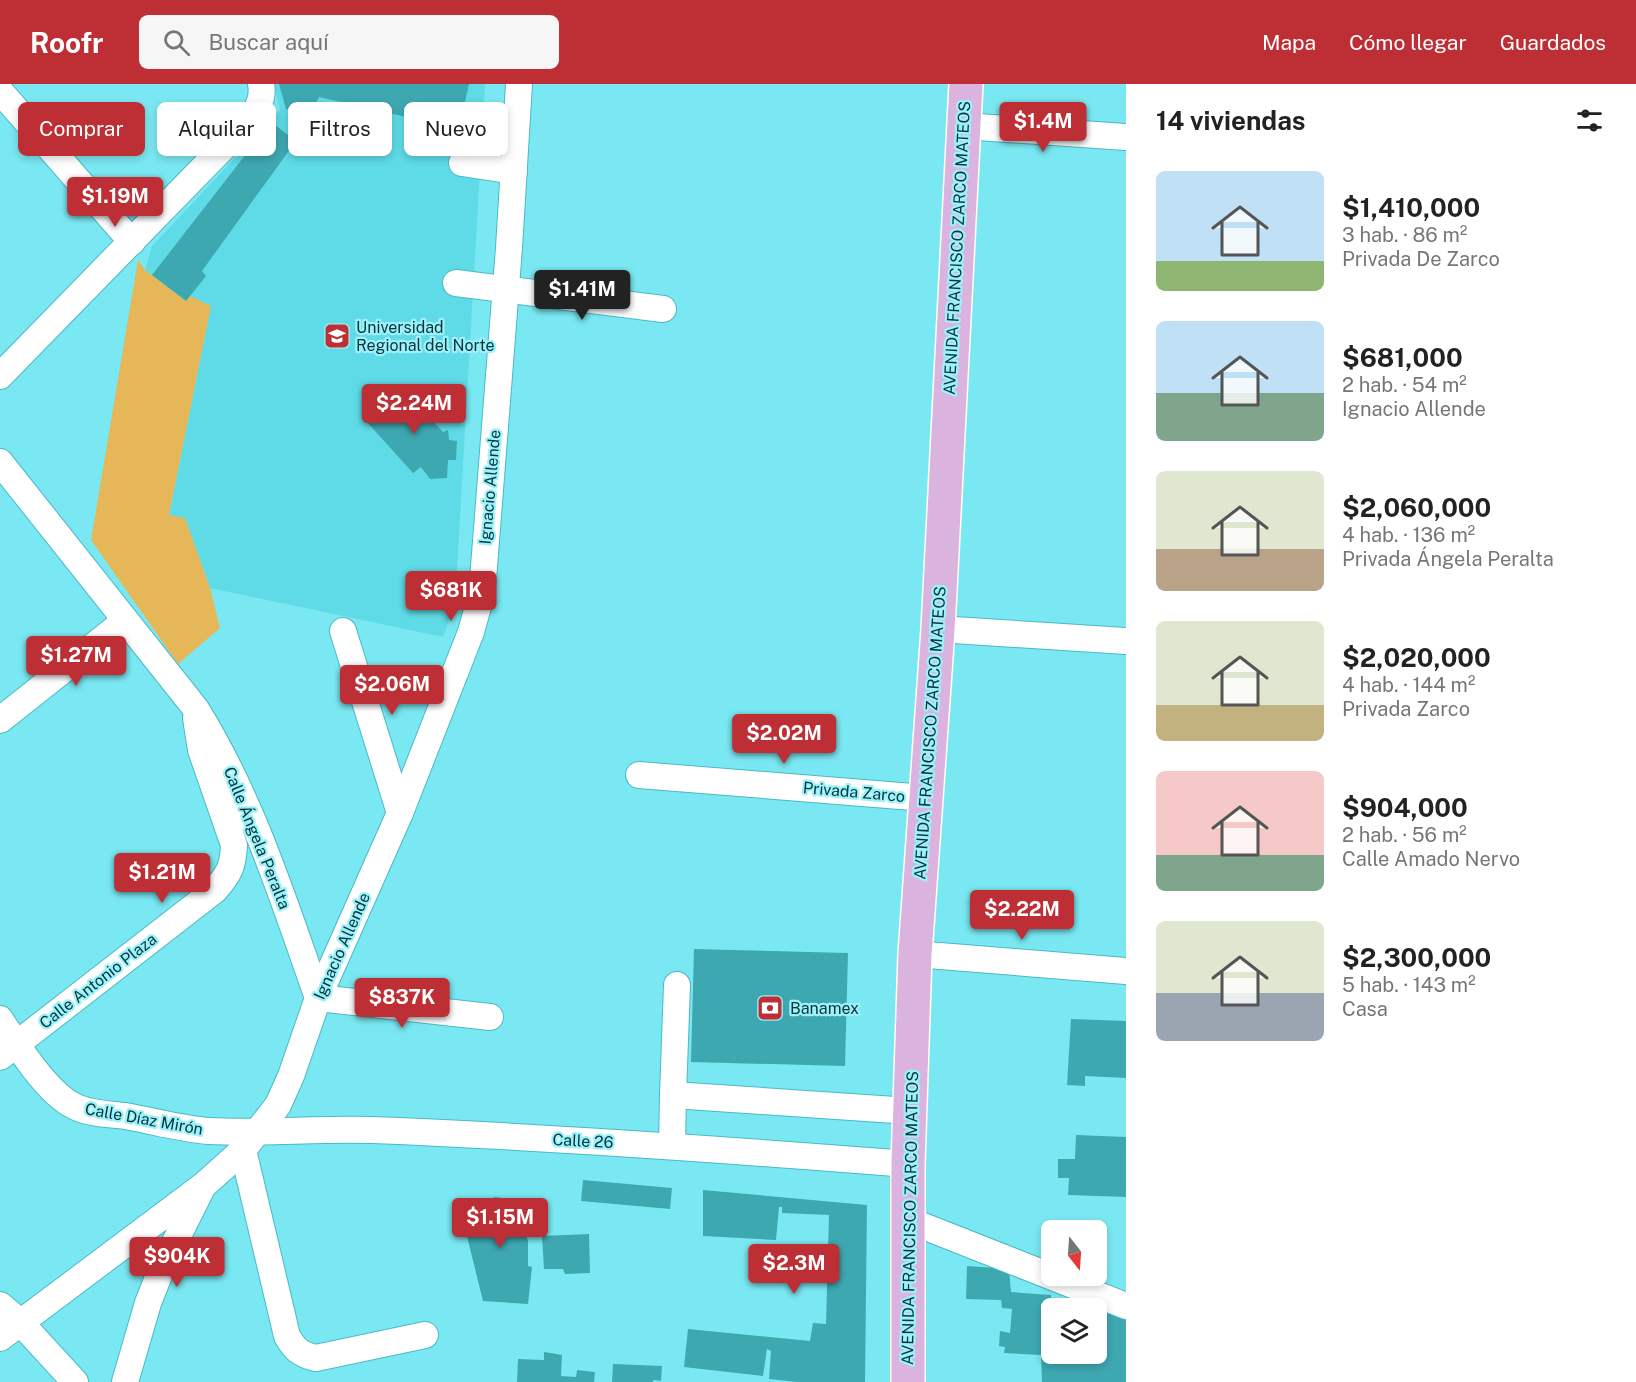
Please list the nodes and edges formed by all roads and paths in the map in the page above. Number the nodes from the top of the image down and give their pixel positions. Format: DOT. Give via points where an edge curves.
graph roads {
  1 [pos="261,84"];
  2 [pos="519,84"];
  3 [pos="966,84"];
  4 [pos="0,91"];
  5 [pos="963,126"];
  6 [pos="1126,137"];
  7 [pos="462,164"];
  8 [pos="514,171"];
  9 [pos="132,242"];
  10 [pos="456,283"];
  11 [pos="506,289"];
  12 [pos="663,309"];
  13 [pos="0,376"];
  14 [pos="0,462"];
  15 [pos="125,621"];
  16 [pos="938,629"];
  17 [pos="343,631"];
  18 [pos="1126,641"];
  19 [pos="196,709"];
  20 [pos="0,720"];
  21 [pos="639,775"];
  22 [pos="925,798"];
  23 [pos="400,813"];
  24 [pos="915,954"];
  25 [pos="1126,971"];
  26 [pos="677,985"];
  27 [pos="318,998"];
  28 [pos="490,1017"];
  29 [pos="0,1019"];
  30 [pos="8,1051"];
  31 [pos="673,1095"];
  32 [pos="910,1111"];
  33 [pos="251,1141"];
  34 [pos="672,1146"];
  35 [pos="908,1164"];
  36 [pos="204,1185"];
  37 [pos="908,1220"];
  38 [pos="0,1305"];
  39 [pos="1126,1306"];
  40 [pos="20,1322"];
  41 [pos="425,1335"];
  42 [pos="0,1338"];
  43 [pos="75,1382"];
  44 [pos="125,1382"];
  45 [pos="908,1382"];
  1 -- 9 [label="street" via="260,103 248,122"];
  2 -- 8 [label="street, Ignacio Allende"];
  3 -- 5 [label="main road, AVENIDA FRANCISCO ZARCO MATEOS"];
  4 -- 9 [label="street"];
  5 -- 6 [label="street"];
  5 -- 16 [label="main road, AVENIDA FRANCISCO ZARCO MATEOS"];
  7 -- 8 [label="street"];
  8 -- 11 [label="street, Ignacio Allende"];
  9 -- 13 [label="street"];
  10 -- 11 [label="street"];
  11 -- 12 [label="street"];
  11 -- 23 [label="street, Ignacio Allende" via="482,592 471,633"];
  14 -- 15 [label="street, Calle Ángela Peralta"];
  15 -- 19 [label="street, Calle Ángela Peralta"];
  15 -- 20 [label="street"];
  16 -- 18 [label="street"];
  16 -- 22 [label="main road, AVENIDA FRANCISCO ZARCO MATEOS"];
  17 -- 23 [label="street"];
  19 -- 27 [label="street, Calle Ángela Peralta" via="216,741 264,846"];
  19 -- 30 [label="street, Calle Antonio Plaza" via="201,750 234,845 228,875 215,890"];
  21 -- 22 [label="street, Privada Zarco"];
  22 -- 24 [label="main road, AVENIDA FRANCISCO ZARCO MATEOS"];
  23 -- 27 [label="street, Ignacio Allende"];
  24 -- 25 [label="street"];
  24 -- 32 [label="main road, AVENIDA FRANCISCO ZARCO MATEOS"];
  26 -- 31 [label="street"];
  27 -- 28 [label="street"];
  27 -- 33 [label="street, Ignacio Allende" via="278,1105"];
  29 -- 30 [label="street, Calle Díaz Mirón"];
  30 -- 33 [label="street, Calle Díaz Mirón" via="74,1106"];
  31 -- 32 [label="street"];
  31 -- 34 [label="street"];
  32 -- 35 [label="main road, AVENIDA FRANCISCO ZARCO MATEOS"];
  33 -- 34 [label="street, Calle 26" via="370,1130"];
  33 -- 36 [label="street, Ignacio Allende"];
  33 -- 41 [label="street" via="287,1336 293,1346 316,1358"];
  34 -- 35 [label="street, Calle 26"];
  35 -- 37 [label="main road, AVENIDA FRANCISCO ZARCO MATEOS"];
  36 -- 40 [label="street, Ignacio Allende"];
  36 -- 44 [label="street" via="161,1270"];
  37 -- 39 [label="street"];
  37 -- 45 [label="main road, AVENIDA FRANCISCO ZARCO MATEOS"];
  38 -- 40 [label="street"];
  40 -- 42 [label="street, Ignacio Allende"];
  40 -- 43 [label="street"];
}
